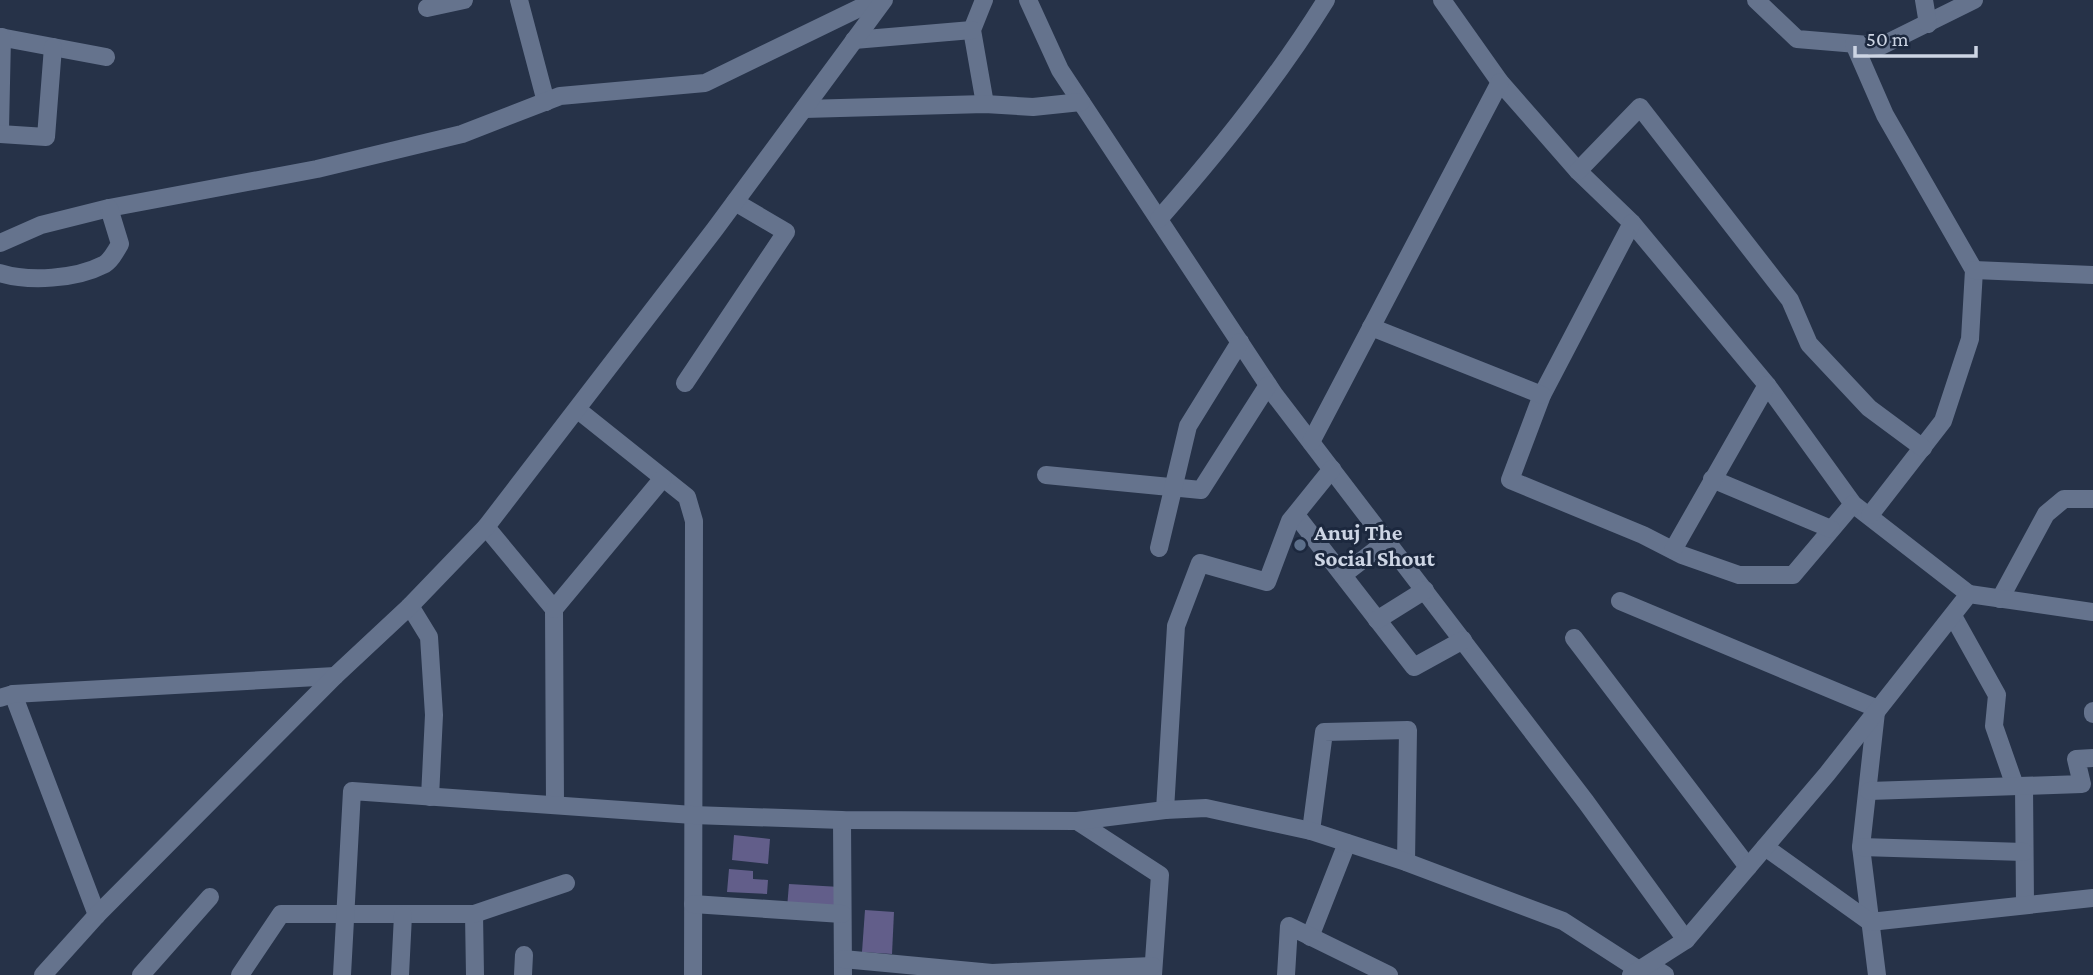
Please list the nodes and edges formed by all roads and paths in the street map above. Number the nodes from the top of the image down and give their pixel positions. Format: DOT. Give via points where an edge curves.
graph roads {
  1 [pos="464,0"];
  2 [pos="519,0"];
  3 [pos="876,0"];
  4 [pos="884,0"];
  5 [pos="984,0"];
  6 [pos="1028,0"];
  7 [pos="1326,0"];
  8 [pos="1442,0"];
  9 [pos="1757,0"];
  10 [pos="1924,0"];
  11 [pos="1974,0"];
  12 [pos="427,8"];
  13 [pos="1928,24"];
  14 [pos="972,30"];
  15 [pos="1,37"];
  16 [pos="855,40"];
  17 [pos="1854,44"];
  18 [pos="53,47"];
  19 [pos="106,57"];
  20 [pos="1500,82"];
  21 [pos="547,102"];
  22 [pos="1081,102"];
  23 [pos="985,104"];
  24 [pos="804,109"];
  25 [pos="0,132"];
  26 [pos="1578,171"];
  27 [pos="735,202"];
  28 [pos="109,208"];
  29 [pos="1159,219"];
  30 [pos="1632,223"];
  31 [pos="0,243"];
  32 [pos="1974,270"];
  33 [pos="0,273"];
  34 [pos="2093,275"];
  35 [pos="1371,327"];
  36 [pos="1240,342"];
  37 [pos="685,383"];
  38 [pos="1268,385"];
  39 [pos="1767,386"];
  40 [pos="1542,395"];
  41 [pos="578,410"];
  42 [pos="1311,442"];
  43 [pos="1923,448"];
  44 [pos="1332,469"];
  45 [pos="1046,475"];
  46 [pos="663,478"];
  47 [pos="1712,479"];
  48 [pos="1171,489"];
  49 [pos="2093,499"];
  50 [pos="1853,504"];
  51 [pos="1296,515"];
  52 [pos="1870,515"];
  53 [pos="486,527"];
  54 [pos="1831,529"];
  55 [pos="1387,541"];
  56 [pos="1159,548"];
  57 [pos="1673,550"];
  58 [pos="1343,575"];
  59 [pos="1425,590"];
  60 [pos="1969,594"];
  61 [pos="2000,599"];
  62 [pos="1620,601"];
  63 [pos="410,606"];
  64 [pos="554,609"];
  65 [pos="2093,612"];
  66 [pos="1953,616"];
  67 [pos="1377,620"];
  68 [pos="1574,638"];
  69 [pos="1463,640"];
  70 [pos="335,676"];
  71 [pos="6,696"];
  72 [pos="1877,710"];
  73 [pos="2093,758"];
  74 [pos="2020,786"];
  75 [pos="1869,791"];
  76 [pos="430,796"];
  77 [pos="555,805"];
  78 [pos="1165,810"];
  79 [pos="693,815"];
  80 [pos="842,820"];
  81 [pos="1077,821"];
  82 [pos="1311,831"];
  83 [pos="1347,843"];
  84 [pos="1765,847"];
  85 [pos="1861,847"];
  86 [pos="2024,852"];
  87 [pos="1406,862"];
  88 [pos="1748,867"];
  89 [pos="566,883"];
  90 [pos="209,897"];
  91 [pos="2093,898"];
  92 [pos="693,904"];
  93 [pos="2025,904"];
  94 [pos="474,914"];
  95 [pos="842,914"];
  96 [pos="97,915"];
  97 [pos="345,915"];
  98 [pos="403,915"];
  99 [pos="1870,922"];
  100 [pos="1310,937"];
  101 [pos="1686,940"];
  102 [pos="524,954"];
  103 [pos="843,967"];
  104 [pos="1153,971"];
  105 [pos="1650,972"];
  106 [pos="1018,973"];
  107 [pos="43,975"];
  108 [pos="141,975"];
  109 [pos="240,975"];
  110 [pos="342,975"];
  111 [pos="400,975"];
  112 [pos="475,975"];
  113 [pos="523,975"];
  114 [pos="693,975"];
  115 [pos="1286,975"];
  116 [pos="1389,975"];
  117 [pos="1877,975"];
  1 -- 12 [label="street"];
  2 -- 21 [label="street"];
  3 -- 21 [label="street" via="705,83 560,96"];
  4 -- 16 [label="street"];
  5 -- 14 [label="street"];
  6 -- 22 [label="street" via="1060,70"];
  7 -- 29 [label="street" via="1289,60"];
  8 -- 20 [label="street"];
  9 -- 17 [label="street" via="1797,39"];
  10 -- 13 [label="street"];
  11 -- 13 [label="street"];
  13 -- 17 [label="street" via="1881,46"];
  14 -- 16 [label="street"];
  14 -- 23 [label="street"];
  15 -- 18 [label="street"];
  15 -- 25 [label="street"];
  16 -- 24 [label="street"];
  17 -- 32 [label="street" via="1885,115"];
  18 -- 19 [label="street"];
  18 -- 25 [label="street" via="46,136"];
  20 -- 26 [label="street"];
  20 -- 35 [label="street"];
  21 -- 28 [label="street" via="462,134 317,169"];
  22 -- 23 [label="street" via="1033,107"];
  22 -- 29 [label="street"];
  23 -- 24 [label="street"];
  24 -- 27 [label="street"];
  26 -- 30 [label="street"];
  26 -- 43 [label="street" via="1640,107 1790,300 1809,344 1869,408"];
  27 -- 37 [label="street" via="786,232"];
  27 -- 41 [label="street"];
  28 -- 31 [label="street" via="40,225"];
  28 -- 33 [label="street" via="120,244 105,265 54,278"];
  29 -- 36 [label="street"];
  30 -- 39 [label="street"];
  30 -- 40 [label="street"];
  32 -- 34 [label="street"];
  32 -- 43 [label="street" via="1970,339 1943,421"];
  35 -- 40 [label="street"];
  35 -- 42 [label="street"];
  36 -- 38 [label="street"];
  36 -- 48 [label="street" via="1188,426"];
  38 -- 42 [label="street"];
  38 -- 48 [label="street" via="1201,490"];
  39 -- 47 [label="street"];
  39 -- 50 [label="street"];
  40 -- 57 [label="street" via="1510,480"];
  41 -- 46 [label="street"];
  41 -- 53 [label="street"];
  42 -- 44 [label="street"];
  43 -- 52 [label="street"];
  44 -- 51 [label="street"];
  44 -- 55 [label="street"];
  45 -- 48 [label="street"];
  46 -- 64 [label="street"];
  46 -- 79 [label="street" via="687,497 694,521"];
  47 -- 54 [label="street"];
  47 -- 57 [label="street"];
  48 -- 56 [label="street"];
  49 -- 61 [label="street" via="2064,499 2046,514"];
  50 -- 52 [label="street"];
  50 -- 54 [label="street"];
  51 -- 58 [label="street"];
  51 -- 78 [label="street" via="1267,582 1200,563 1176,626"];
  52 -- 60 [label="street"];
  53 -- 63 [label="street"];
  53 -- 64 [label="street"];
  54 -- 57 [label="street" via="1793,575 1740,575"];
  55 -- 58 [label="street"];
  55 -- 59 [label="street"];
  58 -- 67 [label="street"];
  59 -- 67 [label="street"];
  59 -- 69 [label="street"];
  60 -- 61 [label="street"];
  60 -- 66 [label="street"];
  61 -- 65 [label="street"];
  62 -- 72 [label="street"];
  63 -- 70 [label="street"];
  63 -- 76 [label="street" via="429,637 434,715"];
  64 -- 77 [label="street"];
  66 -- 72 [label="street"];
  66 -- 74 [label="street" via="1997,695 1994,726"];
  67 -- 69 [label="street" via="1414,667"];
  68 -- 88 [label="street"];
  69 -- 101 [label="street"];
  70 -- 71 [label="street"];
  70 -- 96 [label="street"];
  71 -- 96 [label="street"];
  72 -- 75 [label="street"];
  72 -- 84 [label="street"];
  73 -- 74 [label="street" via="2076,759 2082,784"];
  74 -- 75 [label="street"];
  74 -- 86 [label="street"];
  75 -- 85 [label="street"];
  76 -- 77 [label="street"];
  76 -- 97 [label="street" via="352,791"];
  77 -- 79 [label="street"];
  78 -- 81 [label="street"];
  78 -- 82 [label="street" via="1206,808"];
  79 -- 80 [label="street"];
  79 -- 92 [label="street"];
  80 -- 81 [label="street"];
  80 -- 95 [label="street"];
  81 -- 104 [label="street" via="1160,875"];
  82 -- 83 [label="street"];
  82 -- 87 [label="street" via="1324,732 1408,730"];
  83 -- 87 [label="street"];
  83 -- 100 [label="street"];
  84 -- 88 [label="street"];
  84 -- 99 [label="street"];
  85 -- 86 [label="street"];
  85 -- 99 [label="street"];
  86 -- 93 [label="street"];
  87 -- 105 [label="street" via="1563,920"];
  88 -- 101 [label="street"];
  89 -- 94 [label="street"];
  90 -- 108 [label="street"];
  91 -- 93 [label="street"];
  92 -- 95 [label="street"];
  92 -- 114 [label="street"];
  93 -- 99 [label="street"];
  94 -- 98 [label="street"];
  94 -- 112 [label="street"];
  95 -- 103 [label="street"];
  96 -- 107 [label="street"];
  97 -- 98 [label="street"];
  97 -- 109 [label="street" via="281,914"];
  97 -- 110 [label="street"];
  98 -- 111 [label="street"];
  99 -- 117 [label="street"];
  100 -- 115 [label="street" via="1289,926"];
  100 -- 116 [label="street"];
  101 -- 105 [label="street"];
  102 -- 113 [label="street"];
  103 -- 106 [label="street"];
  104 -- 106 [label="street"];
}
